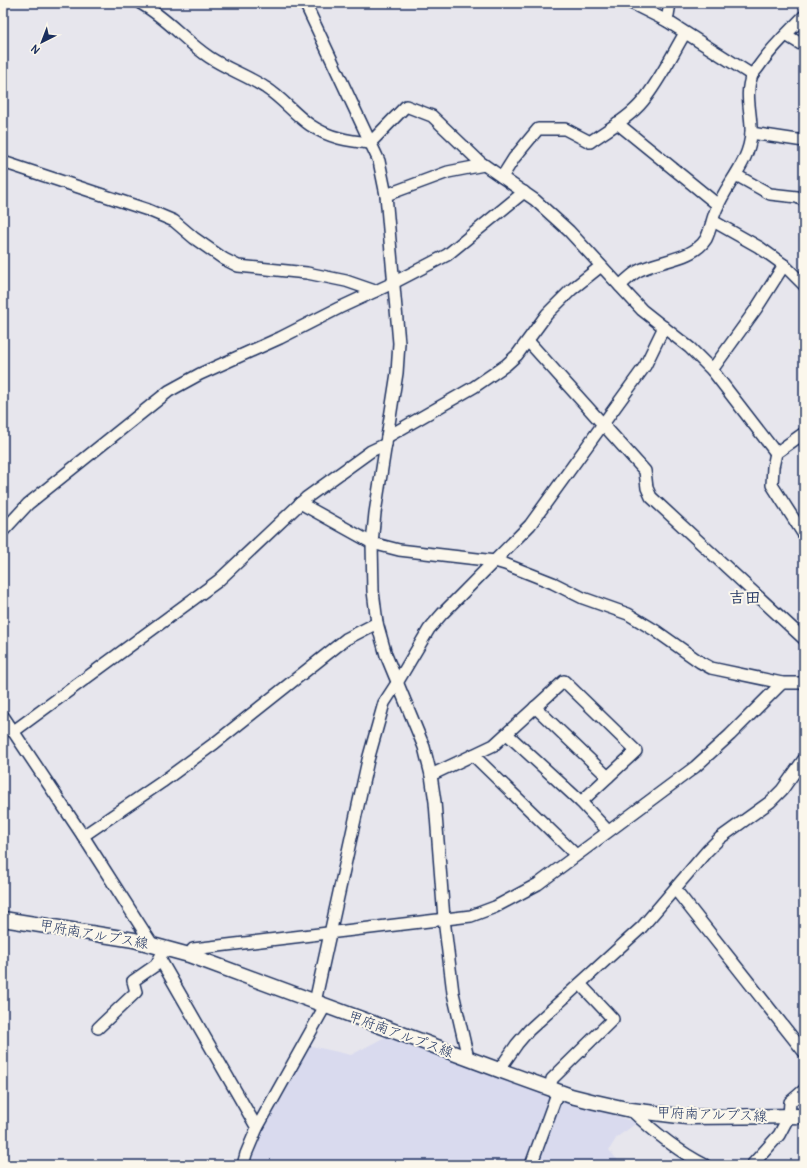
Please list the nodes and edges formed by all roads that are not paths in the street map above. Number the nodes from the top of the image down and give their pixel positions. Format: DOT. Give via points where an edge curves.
graph roads {
  1 [pos="140,3"];
  2 [pos="304,3"];
  3 [pos="631,3"];
  4 [pos="670,3"];
  5 [pos="804,16"];
  6 [pos="667,21"];
  7 [pos="685,33"];
  8 [pos="786,35"];
  9 [pos="804,46"];
  10 [pos="752,75"];
  11 [pos="617,123"];
  12 [pos="751,133"];
  13 [pos="804,142"];
  14 [pos="370,143"];
  15 [pos="3,162"];
  16 [pos="484,165"];
  17 [pos="736,175"];
  18 [pos="502,177"];
  19 [pos="524,192"];
  20 [pos="386,195"];
  21 [pos="804,201"];
  22 [pos="718,205"];
  23 [pos="713,221"];
  24 [pos="784,265"];
  25 [pos="601,266"];
  26 [pos="803,280"];
  27 [pos="393,283"];
  28 [pos="620,286"];
  29 [pos="375,291"];
  30 [pos="664,327"];
  31 [pos="528,341"];
  32 [pos="712,370"];
  33 [pos="604,424"];
  34 [pos="804,433"];
  35 [pos="387,441"];
  36 [pos="776,453"];
  37 [pos="300,503"];
  38 [pos="3,531"];
  39 [pos="804,535"];
  40 [pos="372,543"];
  41 [pos="495,561"];
  42 [pos="377,623"];
  43 [pos="804,639"];
  44 [pos="397,683"];
  45 [pos="782,683"];
  46 [pos="804,683"];
  47 [pos="535,707"];
  48 [pos="3,716"];
  49 [pos="8,730"];
  50 [pos="507,734"];
  51 [pos="473,755"];
  52 [pos="804,759"];
  53 [pos="431,775"];
  54 [pos="608,777"];
  55 [pos="581,802"];
  56 [pos="608,831"];
  57 [pos="83,836"];
  58 [pos="576,855"];
  59 [pos="675,889"];
  60 [pos="3,919"];
  61 [pos="444,919"];
  62 [pos="331,933"];
  63 [pos="159,950"];
  64 [pos="189,954"];
  65 [pos="580,984"];
  66 [pos="320,1004"];
  67 [pos="98,1028"];
  68 [pos="804,1052"];
  69 [pos="468,1058"];
  70 [pos="499,1070"];
  71 [pos="554,1090"];
  72 [pos="804,1090"];
  73 [pos="631,1110"];
  74 [pos="789,1116"];
  75 [pos="804,1116"];
  76 [pos="257,1128"];
  77 [pos="243,1165"];
  78 [pos="531,1165"];
  79 [pos="705,1165"];
  80 [pos="752,1165"];
  1 -- 14 [label="street" via="151,9 196,48 266,88 310,125 344,140"];
  2 -- 14 [label="street"];
  3 -- 6 [label="street"];
  4 -- 6 [label="street"];
  5 -- 8 [label="street"];
  6 -- 7 [label="street"];
  7 -- 10 [label="street"];
  7 -- 11 [label="street" via="642,101"];
  8 -- 9 [label="street"];
  8 -- 10 [label="street"];
  10 -- 12 [label="street" via="747,93"];
  11 -- 18 [label="street" via="590,142 565,129 538,129"];
  11 -- 22 [label="street"];
  12 -- 13 [label="street"];
  12 -- 17 [label="street" via="747,151"];
  14 -- 16 [label="street" via="406,106 432,116"];
  14 -- 20 [label="street" via="379,161"];
  15 -- 29 [label="street" via="174,221 194,238 238,266 307,273 346,281"];
  16 -- 18 [label="street"];
  16 -- 20 [label="street" via="448,172"];
  17 -- 21 [label="street" via="770,194"];
  17 -- 22 [label="street"];
  18 -- 19 [label="street"];
  19 -- 25 [label="street" via="569,232"];
  19 -- 27 [label="street" via="447,254"];
  20 -- 27 [label="street"];
  22 -- 23 [label="street"];
  23 -- 24 [label="street" via="759,247"];
  23 -- 28 [label="street" via="705,240 698,248 676,259 640,270"];
  24 -- 26 [label="street"];
  24 -- 32 [label="street"];
  25 -- 28 [label="street"];
  25 -- 31 [label="street" via="571,290 548,314"];
  27 -- 29 [label="street"];
  27 -- 35 [label="street" via="399,343"];
  28 -- 30 [label="street" via="642,310"];
  29 -- 38 [label="street" via="200,374 169,392 28,504"];
  30 -- 32 [label="street"];
  30 -- 33 [label="street" via="645,366"];
  31 -- 33 [label="street"];
  31 -- 35 [label="street" via="500,370"];
  32 -- 36 [label="street"];
  33 -- 41 [label="street" via="530,525"];
  33 -- 43 [label="street" via="645,471 651,497"];
  34 -- 36 [label="street"];
  35 -- 37 [label="street"];
  35 -- 40 [label="street"];
  36 -- 39 [label="street" via="772,485"];
  37 -- 40 [label="street"];
  37 -- 49 [label="street" via="218,581"];
  40 -- 41 [label="street" via="399,550"];
  40 -- 42 [label="street"];
  41 -- 44 [label="street" via="429,629"];
  41 -- 45 [label="street" via="628,614 711,668"];
  42 -- 44 [label="street"];
  42 -- 57 [label="street" via="346,639 215,743"];
  44 -- 53 [label="street" via="424,747"];
  44 -- 62 [label="street" via="384,703 372,746"];
  45 -- 46 [label="street"];
  45 -- 56 [label="street" via="695,767"];
  47 -- 50 [label="street"];
  47 -- 54 [label="street"];
  47 -- 54 [label="street" via="564,681 636,751"];
  48 -- 49 [label="street"];
  49 -- 57 [label="street"];
  50 -- 51 [label="street" via="494,745"];
  50 -- 55 [label="street"];
  51 -- 53 [label="street"];
  51 -- 58 [label="street"];
  52 -- 59 [label="street" via="782,790 720,838"];
  53 -- 61 [label="street"];
  54 -- 55 [label="street"];
  55 -- 56 [label="street"];
  56 -- 58 [label="street"];
  57 -- 63 [label="street"];
  58 -- 61 [label="street" via="538,884 495,907 470,916"];
  59 -- 65 [label="street" via="642,927"];
  59 -- 68 [label="street"];
  60 -- 63 [label="main road, 甲府南アルプス線"];
  61 -- 62 [label="street"];
  61 -- 69 [label="street" via="453,994"];
  62 -- 64 [label="street" via="193,949"];
  62 -- 66 [label="street"];
  63 -- 64 [label="main road, 甲府南アルプス線"];
  63 -- 67 [label="street" via="156,964 133,981 136,992"];
  63 -- 76 [label="street"];
  64 -- 66 [label="main road, 甲府南アルプス線"];
  65 -- 70 [label="street" via="529,1030"];
  65 -- 71 [label="street" via="613,1019 552,1080"];
  66 -- 69 [label="main road, 甲府南アルプス線"];
  66 -- 76 [label="street"];
  69 -- 70 [label="main road, 甲府南アルプス線"];
  70 -- 71 [label="main road, 甲府南アルプス線"];
  71 -- 73 [label="main road, 甲府南アルプス線"];
  71 -- 78 [label="street"];
  72 -- 74 [label="street" via="790,1102"];
  73 -- 74 [label="main road, 甲府南アルプス線" via="687,1117"];
  73 -- 79 [label="street" via="666,1142"];
  74 -- 75 [label="main road, 甲府南アルプス線"];
  74 -- 80 [label="street" via="779,1136"];
  76 -- 77 [label="street"];
}
